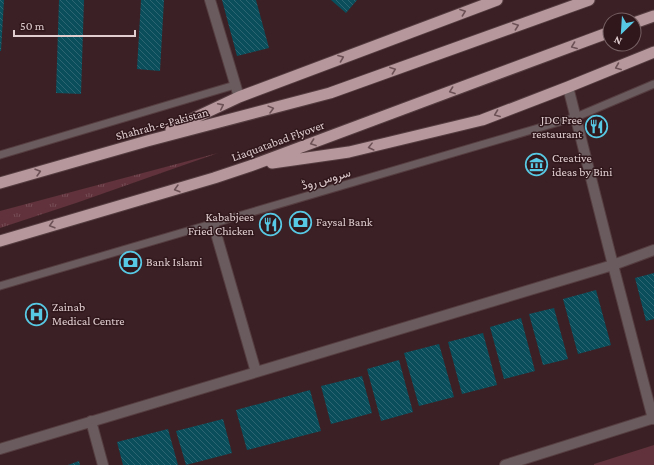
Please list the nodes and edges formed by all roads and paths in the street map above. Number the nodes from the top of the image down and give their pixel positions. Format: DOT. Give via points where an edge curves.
graph roads {
  1 [pos="210,0"];
  2 [pos="497,0"];
  3 [pos="589,0"];
  4 [pos="654,16"];
  5 [pos="642,20"];
  6 [pos="602,35"];
  7 [pos="654,52"];
  8 [pos="654,84"];
  9 [pos="235,85"];
  10 [pos="568,87"];
  11 [pos="238,97"];
  12 [pos="576,117"];
  13 [pos="148,141"];
  14 [pos="0,154"];
  15 [pos="250,166"];
  16 [pos="0,182"];
  17 [pos="213,223"];
  18 [pos="0,240"];
  19 [pos="654,250"];
  20 [pos="613,265"];
  21 [pos="0,286"];
  22 [pos="256,372"];
  23 [pos="654,419"];
  24 [pos="91,421"];
  25 [pos="0,449"];
  26 [pos="104,465"];
  27 [pos="505,465"];
  1 -- 9 [label="street"];
  11 -- 2 [label="highway, one-way"];
  13 -- 3 [label="highway, Shahrah-e-Pakistan, one-way" via="330,93"];
  4 -- 5 [label="highway"];
  6 -- 15 [label="highway, Liaquatabad Flyover, one-way"];
  7 -- 10 [label="highway, one-way"];
  8 -- 12 [label="lane, سروس روڈ"];
  9 -- 11 [label="street"];
  9 -- 14 [label="lane"];
  10 -- 12 [label="street"];
  10 -- 15 [label="highway, one-way" via="482,120 349,152"];
  13 -- 11 [label="highway, one-way"];
  12 -- 17 [label="lane, سروس روڈ"];
  12 -- 20 [label="street"];
  16 -- 13 [label="highway, Shahrah-e-Pakistan, one-way"];
  15 -- 18 [label="highway, Liaquatabad Flyover, one-way"];
  17 -- 21 [label="lane, سروس روڈ"];
  17 -- 22 [label="street"];
  19 -- 20 [label="street"];
  20 -- 22 [label="street"];
  20 -- 23 [label="street"];
  22 -- 24 [label="street"];
  23 -- 27 [label="street"];
  24 -- 25 [label="street"];
  24 -- 26 [label="street"];
}
